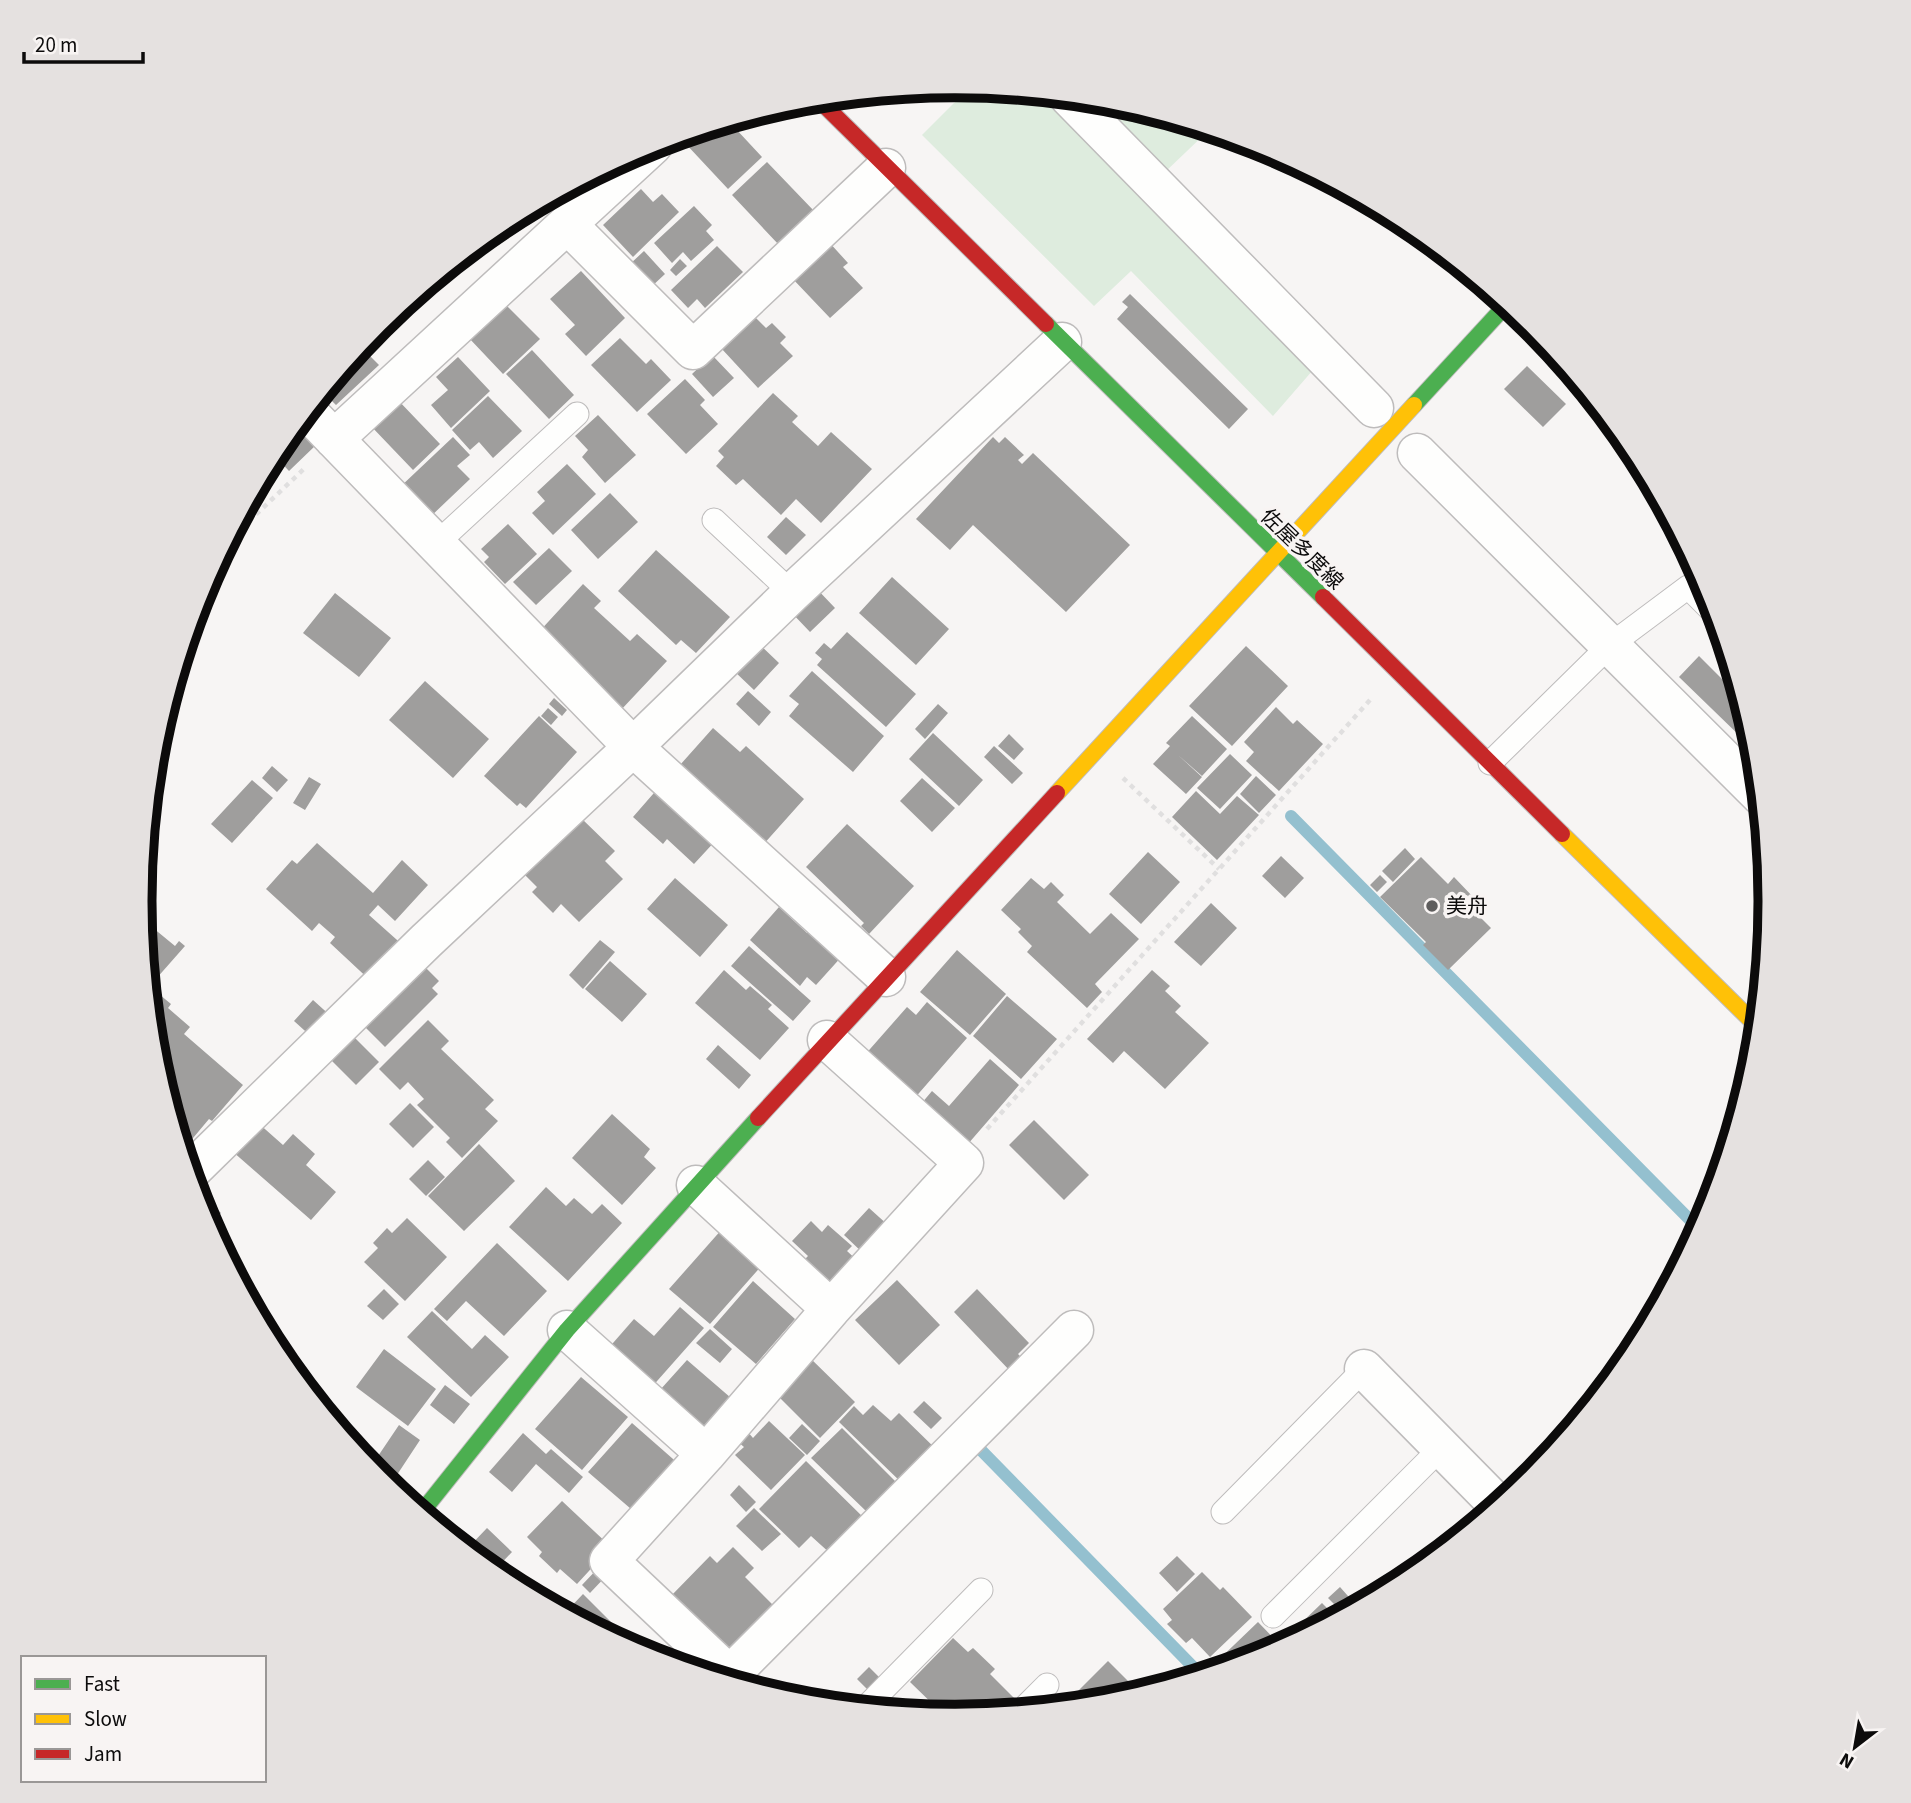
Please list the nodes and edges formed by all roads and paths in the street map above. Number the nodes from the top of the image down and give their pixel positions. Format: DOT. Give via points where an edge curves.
graph roads {
  1 [pos="1080,108"];
  2 [pos="827,109"];
  3 [pos="629,168"];
  4 [pos="886,168"];
  5 [pos="568,225"];
  6 [pos="1500,311"];
  7 [pos="1062,341"];
  8 [pos="1374,408"];
  9 [pos="577,414"];
  10 [pos="314,418"];
  11 [pos="334,439"];
  12 [pos="1417,453"];
  13 [pos="714,520"];
  14 [pos="248,521"];
  15 [pos="436,544"];
  16 [pos="1278,555"];
  17 [pos="792,593"];
  18 [pos="1700,599"];
  19 [pos="1609,646"];
  20 [pos="1396,671"];
  21 [pos="633,747"];
  22 [pos="1095,752"];
  23 [pos="1490,762"];
  24 [pos="1750,785"];
  25 [pos="1219,869"];
  26 [pos="886,977"];
  27 [pos="1750,1019"];
  28 [pos="827,1040"];
  29 [pos="960,1159"];
  30 [pos="197,1165"];
  31 [pos="695,1185"];
  32 [pos="831,1308"];
  33 [pos="567,1330"];
  34 [pos="1074,1330"];
  35 [pos="1364,1369"];
  36 [pos="1441,1448"];
  37 [pos="706,1454"];
  38 [pos="1492,1499"];
  39 [pos="426,1506"];
  40 [pos="1223,1512"];
  41 [pos="981,1590"];
  42 [pos="1273,1616"];
  43 [pos="720,1669"];
  44 [pos="736,1674"];
  45 [pos="1047,1685"];
  46 [pos="873,1700"];
  47 [pos="1031,1701"];
  1 -- 8 [label="street"];
  2 -- 4 [label="street, 佐屋多度線"];
  3 -- 5 [label="street"];
  4 -- 5 [label="street" via="692,350"];
  4 -- 7 [label="street, 佐屋多度線"];
  5 -- 11 [label="street"];
  6 -- 16 [label="street"];
  7 -- 16 [label="street, 佐屋多度線"];
  7 -- 17 [label="street"];
  9 -- 15 [label="lane"];
  10 -- 11 [label="street"];
  11 -- 14 [label="path"];
  11 -- 15 [label="street"];
  12 -- 19 [label="street"];
  13 -- 17 [label="lane"];
  15 -- 21 [label="street"];
  16 -- 20 [label="street, 佐屋多度線"];
  16 -- 22 [label="street"];
  17 -- 21 [label="street"];
  18 -- 19 [label="lane" via="1688,587"];
  19 -- 23 [label="lane"];
  19 -- 24 [label="street"];
  20 -- 23 [label="street, 佐屋多度線"];
  20 -- 25 [label="path"];
  21 -- 26 [label="street"];
  21 -- 30 [label="street"];
  22 -- 25 [label="path"];
  22 -- 26 [label="street"];
  23 -- 27 [label="street, 佐屋多度線"];
  25 -- 29 [label="path"];
  26 -- 28 [label="street"];
  28 -- 29 [label="street"];
  28 -- 31 [label="street"];
  29 -- 32 [label="street" via="964,1163"];
  31 -- 32 [label="street"];
  31 -- 33 [label="street"];
  32 -- 37 [label="street"];
  33 -- 37 [label="street"];
  33 -- 39 [label="street"];
  34 -- 44 [label="street"];
  35 -- 36 [label="street"];
  35 -- 40 [label="lane"];
  36 -- 38 [label="street"];
  36 -- 42 [label="lane"];
  37 -- 43 [label="street" via="609,1561"];
  41 -- 46 [label="lane"];
  45 -- 47 [label="lane"];
}
